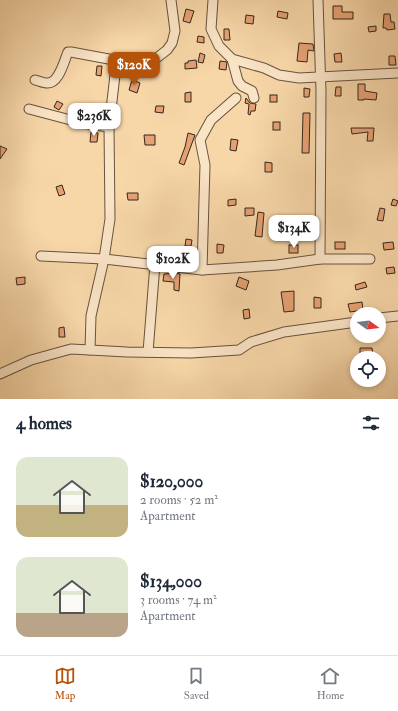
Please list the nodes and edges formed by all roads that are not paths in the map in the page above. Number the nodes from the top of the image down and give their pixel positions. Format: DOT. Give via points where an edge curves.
graph roads {
  1 [pos="171,0"];
  2 [pos="212,0"];
  3 [pos="318,0"];
  4 [pos="232,59"];
  5 [pos="120,60"];
  6 [pos="398,72"];
  7 [pos="319,76"];
  8 [pos="35,80"];
  9 [pos="236,98"];
  10 [pos="254,98"];
  11 [pos="29,109"];
  12 [pos="109,127"];
  13 [pos="41,256"];
  14 [pos="104,259"];
  15 [pos="320,259"];
  16 [pos="370,260"];
  17 [pos="155,264"];
  18 [pos="202,270"];
  19 [pos="398,316"];
  20 [pos="386,317"];
  21 [pos="350,323"];
  22 [pos="90,350"];
  23 [pos="148,352"];
  24 [pos="0,374"];
  1 -- 5 [label="street" via="175,31 167,50 154,60 141,65"];
  2 -- 4 [label="street" via="211,29 219,46"];
  3 -- 7 [label="street"];
  4 -- 7 [label="street" via="284,76"];
  4 -- 10 [label="street" via="238,81 252,91"];
  5 -- 8 [label="street" via="68,52 53,82 47,84"];
  5 -- 12 [label="street"];
  6 -- 7 [label="street"];
  7 -- 15 [label="street"];
  9 -- 18 [label="street" via="211,120 200,140 205,165"];
  11 -- 12 [label="street" via="82,123"];
  12 -- 14 [label="street" via="110,219"];
  13 -- 14 [label="street"];
  14 -- 17 [label="street"];
  14 -- 22 [label="street" via="91,316"];
  15 -- 16 [label="street"];
  15 -- 18 [label="street"];
  17 -- 18 [label="street"];
  17 -- 23 [label="street"];
  19 -- 20 [label="street"];
  21 -- 23 [label="street" via="284,332 251,342 239,350"];
  22 -- 23 [label="street"];
  22 -- 24 [label="street" via="70,349 31,360"];
}
